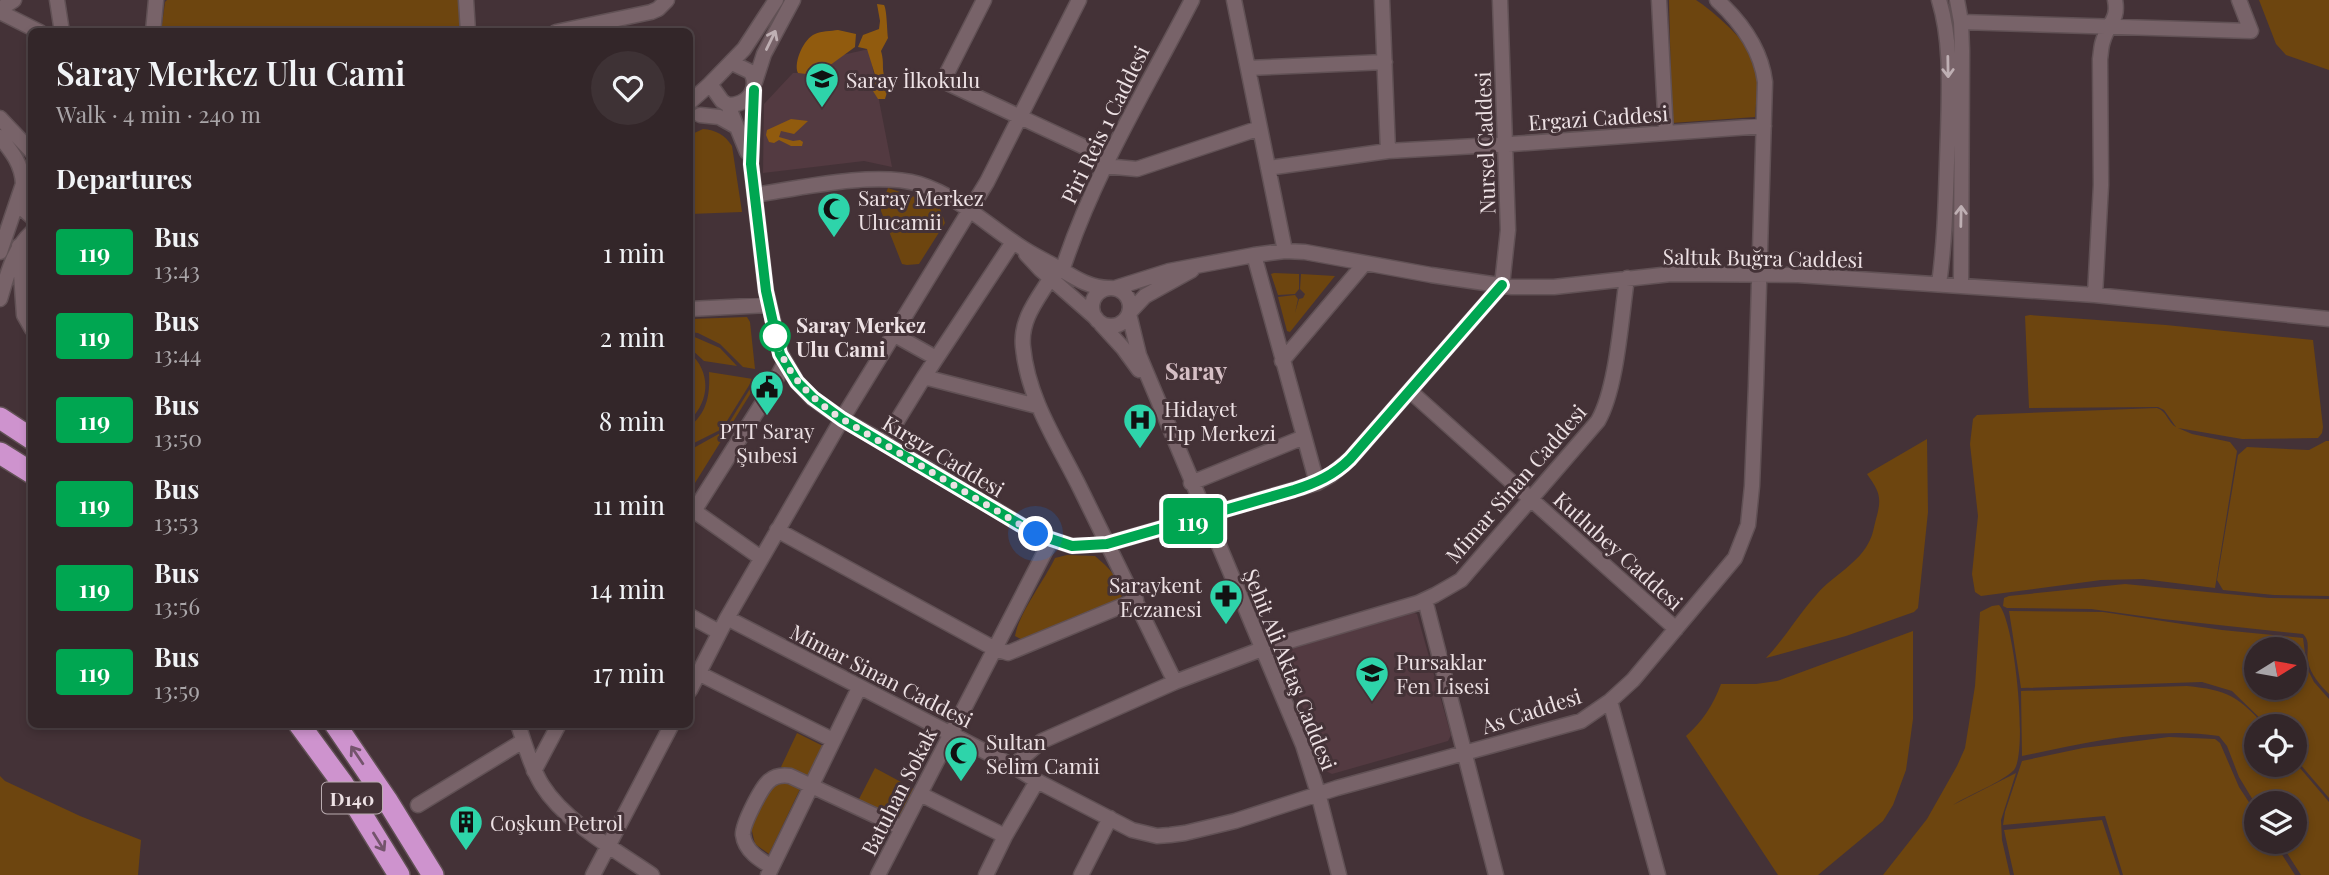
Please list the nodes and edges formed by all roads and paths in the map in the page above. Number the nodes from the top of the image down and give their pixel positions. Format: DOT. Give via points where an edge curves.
graph roads {
  1 [pos="13,0"];
  2 [pos="57,0"];
  3 [pos="156,0"];
  4 [pos="466,0"];
  5 [pos="667,0"];
  6 [pos="776,0"];
  7 [pos="793,0"];
  8 [pos="984,0"];
  9 [pos="1079,0"];
  10 [pos="1192,0"];
  11 [pos="1234,0"];
  12 [pos="1382,0"];
  13 [pos="1500,0"];
  14 [pos="1659,0"];
  15 [pos="1717,0"];
  16 [pos="1742,0"];
  17 [pos="1939,0"];
  18 [pos="1956,0"];
  19 [pos="2115,0"];
  20 [pos="2239,0"];
  21 [pos="0,10"];
  22 [pos="1729,11"];
  23 [pos="1961,22"];
  24 [pos="2110,26"];
  25 [pos="33,28"];
  26 [pos="61,28"];
  27 [pos="153,28"];
  28 [pos="468,28"];
  29 [pos="578,28"];
  30 [pos="1384,62"];
  31 [pos="732,63"];
  32 [pos="1248,68"];
  33 [pos="710,85"];
  34 [pos="755,86"];
  35 [pos="693,99"];
  36 [pos="726,104"];
  37 [pos="1018,116"];
  38 [pos="0,118"];
  39 [pos="695,118"];
  40 [pos="1763,126"];
  41 [pos="1260,128"];
  42 [pos="739,129"];
  43 [pos="1667,132"];
  44 [pos="0,137"];
  45 [pos="1505,145"];
  46 [pos="28,148"];
  47 [pos="1388,151"];
  48 [pos="0,153"];
  49 [pos="18,162"];
  50 [pos="1106,162"];
  51 [pos="751,164"];
  52 [pos="1268,168"];
  53 [pos="25,184"];
  54 [pos="755,195"];
  55 [pos="970,210"];
  56 [pos="28,214"];
  57 [pos="28,236"];
  58 [pos="1015,243"];
  59 [pos="19,246"];
  60 [pos="1285,251"];
  61 [pos="0,253"];
  62 [pos="1254,255"];
  63 [pos="1365,263"];
  64 [pos="1200,266"];
  65 [pos="1759,274"];
  66 [pos="1056,275"];
  67 [pos="1627,278"];
  68 [pos="1939,284"];
  69 [pos="1961,284"];
  70 [pos="1502,285"];
  71 [pos="1112,288"];
  72 [pos="2095,295"];
  73 [pos="0,299"];
  74 [pos="768,305"];
  75 [pos="693,309"];
  76 [pos="1130,313"];
  77 [pos="2329,318"];
  78 [pos="1097,320"];
  79 [pos="28,324"];
  80 [pos="893,334"];
  81 [pos="936,358"];
  82 [pos="1282,361"];
  83 [pos="785,362"];
  84 [pos="923,377"];
  85 [pos="1410,390"];
  86 [pos="1159,405"];
  87 [pos="1037,406"];
  88 [pos="0,418"];
  89 [pos="842,419"];
  90 [pos="28,436"];
  91 [pos="1304,437"];
  92 [pos="884,442"];
  93 [pos="0,453"];
  94 [pos="28,470"];
  95 [pos="1191,483"];
  96 [pos="1317,483"];
  97 [pos="1530,499"];
  98 [pos="693,508"];
  99 [pos="693,511"];
  100 [pos="1205,517"];
  101 [pos="778,530"];
  102 [pos="1051,540"];
  103 [pos="1107,544"];
  104 [pos="761,558"];
  105 [pos="1136,600"];
  106 [pos="1425,600"];
  107 [pos="693,618"];
  108 [pos="727,618"];
  109 [pos="1676,629"];
  110 [pos="719,632"];
  111 [pos="995,649"];
  112 [pos="1262,649"];
  113 [pos="698,673"];
  114 [pos="1175,682"];
  115 [pos="693,684"];
  116 [pos="859,688"];
  117 [pos="1610,701"];
  118 [pos="302,728"];
  119 [pos="338,728"];
  120 [pos="519,728"];
  121 [pos="557,728"];
  122 [pos="670,728"];
  123 [pos="951,734"];
  124 [pos="833,740"];
  125 [pos="523,741"];
  126 [pos="1465,753"];
  127 [pos="1013,766"];
  128 [pos="534,771"];
  129 [pos="1037,781"];
  130 [pos="811,786"];
  131 [pos="1318,793"];
  132 [pos="920,794"];
  133 [pos="418,804"];
  134 [pos="1110,818"];
  135 [pos="902,828"];
  136 [pos="1005,836"];
  137 [pos="609,846"];
  138 [pos="770,871"];
  139 [pos="399,875"];
  140 [pos="433,875"];
  141 [pos="593,875"];
  142 [pos="652,875"];
  143 [pos="878,875"];
  144 [pos="986,875"];
  145 [pos="1080,875"];
  146 [pos="1339,875"];
  147 [pos="1496,875"];
  148 [pos="1658,875"];
  1 -- 21 [label="street"];
  2 -- 26 [label="street"];
  3 -- 27 [label="street"];
  4 -- 28 [label="street"];
  5 -- 29 [label="street" via="650,12"];
  6 -- 31 [label="street"];
  34 -- 7 [label="street, Kırgız Caddesi, one-way" via="764,54"];
  8 -- 37 [label="street" via="943,81"];
  9 -- 37 [label="street"];
  10 -- 50 [label="street, Piri Reis 1 Caddesi"];
  11 -- 32 [label="street"];
  12 -- 30 [label="street"];
  13 -- 45 [label="street, Nursel Caddesi"];
  14 -- 43 [label="street"];
  15 -- 22 [label="street, As Caddesi"];
  16 -- 22 [label="street"];
  17 -- 68 [label="street, one-way" via="1946,33 1948,106"];
  18 -- 23 [label="street"];
  19 -- 24 [label="street" via="2117,10"];
  20 -- 24 [label="street" via="2251,31"];
  21 -- 25 [label="street"];
  22 -- 40 [label="street, As Caddesi" via="1757,51 1763,69"];
  23 -- 24 [label="street"];
  69 -- 23 [label="street, one-way"];
  24 -- 72 [label="street" via="2099,59 2101,184"];
  30 -- 32 [label="street"];
  30 -- 47 [label="street"];
  31 -- 33 [label="street"];
  31 -- 34 [label="street" via="751,72"];
  32 -- 41 [label="street"];
  33 -- 35 [label="street"];
  33 -- 36 [label="street"];
  34 -- 36 [label="street" via="743,101"];
  34 -- 51 [label="street, Kırgız Caddesi"];
  36 -- 39 [label="street"];
  36 -- 42 [label="street, Kırgız Caddesi"];
  37 -- 50 [label="street"];
  37 -- 55 [label="street"];
  38 -- 46 [label="street"];
  39 -- 42 [label="street" via="719,117"];
  40 -- 43 [label="street, Ergazi Caddesi"];
  40 -- 65 [label="street, As Caddesi"];
  41 -- 50 [label="street" via="1136,169"];
  41 -- 52 [label="street"];
  42 -- 51 [label="street, Kırgız Caddesi"];
  43 -- 45 [label="street, Ergazi Caddesi"];
  44 -- 49 [label="street"];
  45 -- 47 [label="street, Ergazi Caddesi"];
  45 -- 70 [label="street, Nursel Caddesi" via="1508,230"];
  47 -- 52 [label="street, Ergazi Caddesi"];
  48 -- 49 [label="street"];
  49 -- 53 [label="street"];
  50 -- 66 [label="street, Piri Reis 1 Caddesi"];
  51 -- 54 [label="street, Kırgız Caddesi"];
  52 -- 60 [label="street"];
  53 -- 56 [label="street" via="24,210"];
  53 -- 61 [label="street"];
  54 -- 55 [label="street, Şehit Ali Aktaş Caddesi" via="895,180 921,185"];
  54 -- 74 [label="street, Kırgız Caddesi"];
  55 -- 58 [label="street, Şehit Ali Aktaş Caddesi"];
  55 -- 80 [label="street"];
  57 -- 59 [label="street"];
  58 -- 66 [label="street, Şehit Ali Aktaş Caddesi"];
  58 -- 81 [label="street"];
  59 -- 73 [label="street"];
  59 -- 79 [label="street"];
  60 -- 62 [label="street, Saltuk Buğra Caddesi"];
  60 -- 63 [label="street, Saltuk Buğra Caddesi"];
  62 -- 64 [label="street, Saltuk Buğra Caddesi"];
  62 -- 82 [label="street"];
  63 -- 70 [label="street, Saltuk Buğra Caddesi"];
  63 -- 82 [label="street"];
  64 -- 71 [label="street, Saltuk Buğra Caddesi"];
  64 -- 76 [label="street, Saltuk Buğra Caddesi" via="1145,296"];
  65 -- 67 [label="street, Saltuk Buğra Caddesi"];
  65 -- 68 [label="street, Saltuk Buğra Caddesi"];
  65 -- 109 [label="street, As Caddesi" via="1748,525 1735,558"];
  66 -- 71 [label="street, Şehit Ali Aktaş Caddesi"];
  66 -- 78 [label="street, Şehit Ali Aktaş Caddesi"];
  66 -- 87 [label="street, Piri Reis 1 Caddesi" via="1030,310 1024,327 1023,347"];
  67 -- 70 [label="street, Saltuk Buğra Caddesi" via="1554,287"];
  67 -- 97 [label="street, Mimar Sinan Caddesi" via="1604,410"];
  68 -- 69 [label="street, Saltuk Buğra Caddesi"];
  69 -- 72 [label="street, Saltuk Buğra Caddesi"];
  70 -- 85 [label="street, Kırgız Caddesi"];
  71 -- 76 [label="street, Şehit Ali Aktaş Caddesi" via="1129,299"];
  71 -- 78 [label="street" via="1094,298"];
  72 -- 77 [label="street, Saltuk Buğra Caddesi"];
  74 -- 75 [label="street"];
  74 -- 83 [label="street, Kırgız Caddesi"];
  76 -- 78 [label="street" via="1119,325"];
  76 -- 86 [label="street, Şehit Ali Aktaş Caddesi" via="1139,355"];
  78 -- 86 [label="street, Şehit Ali Aktaş Caddesi" via="1135,363"];
  80 -- 81 [label="street"];
  80 -- 89 [label="street"];
  81 -- 84 [label="street"];
  82 -- 91 [label="street"];
  83 -- 89 [label="street, Kırgız Caddesi" via="804,390"];
  83 -- 98 [label="street"];
  84 -- 87 [label="street"];
  84 -- 92 [label="street"];
  85 -- 96 [label="street, Kırgız Caddesi" via="1350,459"];
  85 -- 97 [label="street, Kutlubey Caddesi"];
  86 -- 95 [label="street, Şehit Ali Aktaş Caddesi"];
  87 -- 103 [label="street, Piri Reis 1 Caddesi"];
  88 -- 90 [label="highway"];
  89 -- 92 [label="street, Kırgız Caddesi"];
  89 -- 101 [label="street"];
  91 -- 95 [label="street"];
  91 -- 96 [label="street"];
  92 -- 102 [label="street, Kırgız Caddesi"];
  93 -- 94 [label="highway"];
  95 -- 100 [label="street, Şehit Ali Aktaş Caddesi"];
  96 -- 100 [label="street, Kırgız Caddesi"];
  97 -- 106 [label="street, Mimar Sinan Caddesi" via="1461,580"];
  97 -- 109 [label="street, Kutlubey Caddesi"];
  99 -- 104 [label="street"];
  100 -- 103 [label="street, Kırgız Caddesi"];
  100 -- 112 [label="street, Şehit Ali Aktaş Caddesi"];
  101 -- 104 [label="street"];
  101 -- 111 [label="street"];
  102 -- 103 [label="street, Kırgız Caddesi" via="1072,546"];
  102 -- 111 [label="street, Batuhan Sokak"];
  103 -- 105 [label="street, Piri Reis 1 Caddesi"];
  104 -- 108 [label="street"];
  105 -- 111 [label="street" via="1008,653"];
  105 -- 114 [label="street, Piri Reis 1 Caddesi"];
  106 -- 112 [label="street, Mimar Sinan Caddesi"];
  106 -- 126 [label="street"];
  107 -- 110 [label="street"];
  108 -- 110 [label="street"];
  108 -- 116 [label="street, Mimar Sinan Caddesi"];
  109 -- 117 [label="street, As Caddesi"];
  110 -- 113 [label="street"];
  111 -- 123 [label="street, Batuhan Sokak"];
  112 -- 114 [label="street, Mimar Sinan Caddesi"];
  112 -- 131 [label="street, Şehit Ali Aktaş Caddesi"];
  113 -- 115 [label="street"];
  113 -- 124 [label="street"];
  114 -- 127 [label="street, Mimar Sinan Caddesi" via="1042,741"];
  116 -- 123 [label="street, Mimar Sinan Caddesi"];
  116 -- 124 [label="street"];
  117 -- 126 [label="street, As Caddesi" via="1581,721"];
  117 -- 148 [label="street"];
  118 -- 139 [label="highway, D140, one-way"];
  140 -- 119 [label="highway, D140, one-way"];
  120 -- 125 [label="street"];
  121 -- 128 [label="street"];
  122 -- 137 [label="street"];
  123 -- 127 [label="street, Mimar Sinan Caddesi"];
  123 -- 132 [label="street, Batuhan Sokak"];
  124 -- 130 [label="street"];
  125 -- 128 [label="street"];
  125 -- 133 [label="street"];
  126 -- 131 [label="street, As Caddesi"];
  126 -- 147 [label="street"];
  127 -- 129 [label="street, As Caddesi"];
  128 -- 137 [label="street" via="560,807"];
  129 -- 134 [label="street, As Caddesi"];
  129 -- 136 [label="street"];
  130 -- 135 [label="street"];
  130 -- 138 [label="street"];
  130 -- 138 [label="street" via="790,776 769,781 745,824 746,845"];
  131 -- 134 [label="street, As Caddesi" via="1185,834 1157,836"];
  131 -- 146 [label="street, Şehit Ali Aktaş Caddesi"];
  132 -- 135 [label="street, Batuhan Sokak"];
  132 -- 136 [label="street"];
  134 -- 145 [label="street"];
  135 -- 143 [label="street, Batuhan Sokak"];
  136 -- 144 [label="street"];
  137 -- 141 [label="street"];
  137 -- 142 [label="street"];
}
